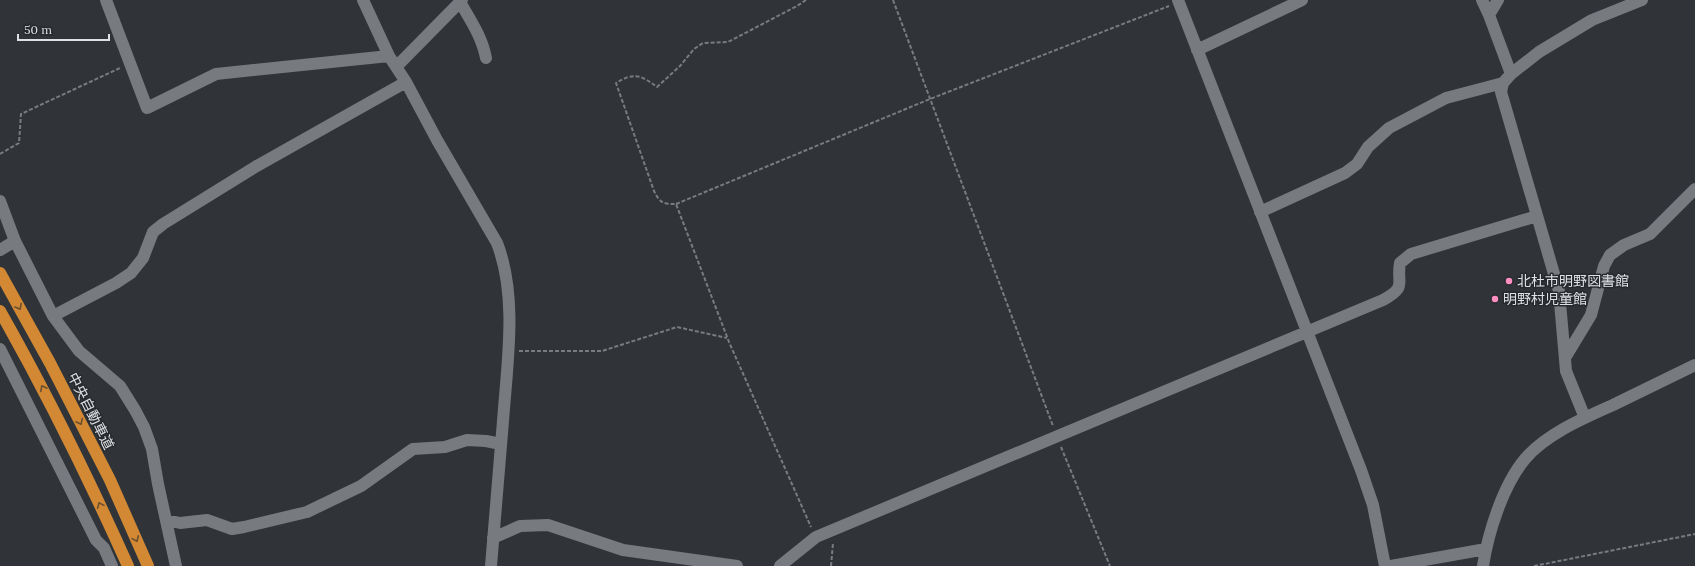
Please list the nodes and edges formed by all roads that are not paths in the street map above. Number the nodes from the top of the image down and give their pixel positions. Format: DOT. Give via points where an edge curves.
graph roads {
  1 [pos="106,0"];
  2 [pos="363,0"];
  3 [pos="1302,0"];
  4 [pos="1482,0"];
  5 [pos="1498,0"];
  6 [pos="1642,0"];
  7 [pos="461,1"];
  8 [pos="1178,1"];
  9 [pos="1489,15"];
  10 [pos="1197,50"];
  11 [pos="389,56"];
  12 [pos="486,58"];
  13 [pos="396,67"];
  14 [pos="1512,74"];
  15 [pos="406,82"];
  16 [pos="1503,83"];
  17 [pos="1695,189"];
  18 [pos="0,201"];
  19 [pos="1260,212"];
  20 [pos="1537,216"];
  21 [pos="7,246"];
  22 [pos="0,273"];
  23 [pos="0,311"];
  24 [pos="53,316"];
  25 [pos="1307,332"];
  26 [pos="0,349"];
  27 [pos="1565,358"];
  28 [pos="1695,365"];
  29 [pos="1584,418"];
  30 [pos="501,444"];
  31 [pos="166,520"];
  32 [pos="493,538"];
  33 [pos="1486,549"];
  34 [pos="112,566"];
  35 [pos="128,566"];
  36 [pos="148,566"];
  37 [pos="176,566"];
  38 [pos="491,566"];
  39 [pos="737,566"];
  40 [pos="780,566"];
  41 [pos="1385,566"];
  42 [pos="1391,566"];
  43 [pos="1483,566"];
  1 -- 11 [label="street" via="147,108 216,74"];
  2 -- 11 [label="street"];
  3 -- 10 [label="street"];
  4 -- 9 [label="street"];
  5 -- 9 [label="street"];
  6 -- 14 [label="street" via="1592,20 1539,52"];
  7 -- 12 [label="street" via="477,29"];
  7 -- 13 [label="street"];
  8 -- 10 [label="street"];
  9 -- 14 [label="street"];
  10 -- 19 [label="street"];
  11 -- 13 [label="street"];
  13 -- 15 [label="street"];
  14 -- 16 [label="street"];
  15 -- 24 [label="street" via="255,167 163,224 153,232 143,258 131,273"];
  15 -- 30 [label="street" via="436,140 497,243 503,259 509,313"];
  16 -- 19 [label="street" via="1446,98 1389,128 1368,146 1357,164 1345,173"];
  16 -- 20 [label="street" via="1501,92"];
  17 -- 27 [label="street" via="1650,234 1624,245 1610,255 1604,266 1592,315"];
  18 -- 21 [label="street"];
  19 -- 25 [label="street"];
  20 -- 25 [label="street" via="1411,254 1400,263 1398,271 1401,280 1393,294"];
  20 -- 27 [label="street" via="1559,291"];
  21 -- 24 [label="street"];
  22 -- 36 [label="highway, 中央自動車道, one-way" via="110,480"];
  35 -- 23 [label="highway, one-way" via="96,494 33,368"];
  24 -- 31 [label="street" via="79,351 120,386 135,410 152,449"];
  25 -- 40 [label="street" via="816,537"];
  25 -- 41 [label="street" via="1373,505"];
  26 -- 34 [label="street" via="96,540 104,548"];
  27 -- 29 [label="street" via="1566,371"];
  28 -- 29 [label="street"];
  29 -- 33 [label="street" via="1540,444 1524,460 1511,480 1499,508"];
  30 -- 31 [label="street" via="467,440 445,447 413,449 361,486 307,512 244,528 232,529 207,520 180,523"];
  30 -- 32 [label="street"];
  31 -- 37 [label="street"];
  32 -- 38 [label="street"];
  32 -- 39 [label="street" via="520,526 548,525 623,550"];
  33 -- 42 [label="street"];
  33 -- 43 [label="street"];
}
